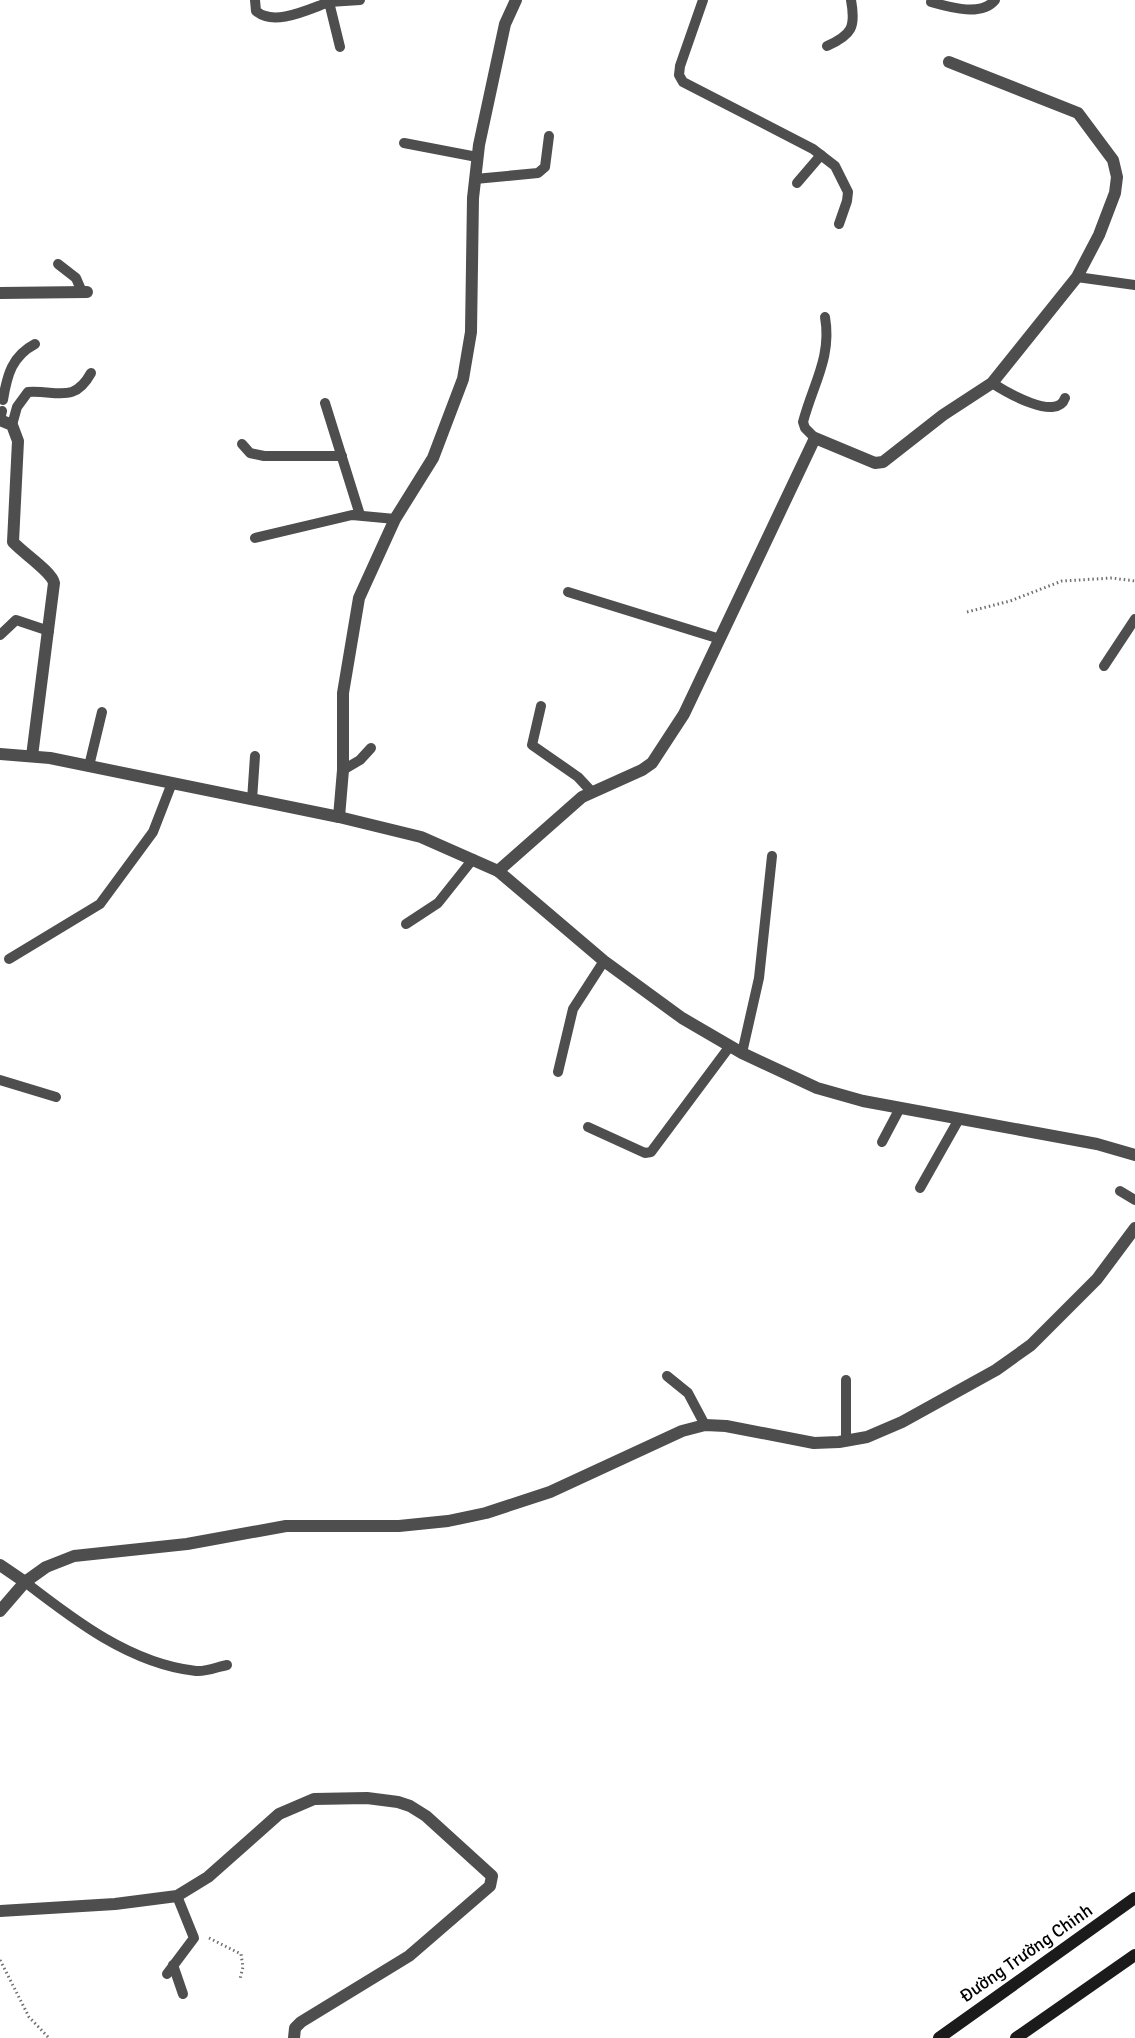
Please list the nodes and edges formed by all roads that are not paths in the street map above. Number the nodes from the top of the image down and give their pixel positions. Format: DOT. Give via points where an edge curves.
graph roads {
  1 [pos="255,0"];
  2 [pos="360,0"];
  3 [pos="516,0"];
  4 [pos="703,0"];
  5 [pos="850,0"];
  6 [pos="995,0"];
  7 [pos="328,1"];
  8 [pos="931,2"];
  9 [pos="827,46"];
  10 [pos="340,47"];
  11 [pos="949,62"];
  12 [pos="549,135"];
  13 [pos="404,142"];
  14 [pos="821,155"];
  15 [pos="477,157"];
  16 [pos="475,179"];
  17 [pos="797,183"];
  18 [pos="839,224"];
  19 [pos="58,264"];
  20 [pos="1077,278"];
  21 [pos="1135,285"];
  22 [pos="84,292"];
  23 [pos="0,293"];
  24 [pos="825,317"];
  25 [pos="35,344"];
  26 [pos="91,373"];
  27 [pos="992,383"];
  28 [pos="1065,398"];
  29 [pos="325,403"];
  30 [pos="3,415"];
  31 [pos="815,438"];
  32 [pos="242,444"];
  33 [pos="342,456"];
  34 [pos="360,515"];
  35 [pos="395,519"];
  36 [pos="255,538"];
  37 [pos="568,592"];
  38 [pos="1135,619"];
  39 [pos="49,631"];
  40 [pos="0,635"];
  41 [pos="720,639"];
  42 [pos="1104,666"];
  43 [pos="541,706"];
  44 [pos="102,712"];
  45 [pos="371,748"];
  46 [pos="0,754"];
  47 [pos="32,756"];
  48 [pos="255,756"];
  49 [pos="89,766"];
  50 [pos="343,770"];
  51 [pos="172,783"];
  52 [pos="591,791"];
  53 [pos="252,800"];
  54 [pos="339,817"];
  55 [pos="771,856"];
  56 [pos="473,859"];
  57 [pos="498,870"];
  58 [pos="406,924"];
  59 [pos="9,959"];
  60 [pos="604,961"];
  61 [pos="730,1046"];
  62 [pos="742,1053"];
  63 [pos="558,1072"];
  64 [pos="0,1080"];
  65 [pos="56,1096"];
  66 [pos="900,1108"];
  67 [pos="959,1119"];
  68 [pos="588,1128"];
  69 [pos="882,1142"];
  70 [pos="1135,1155"];
  71 [pos="920,1188"];
  72 [pos="1120,1191"];
  73 [pos="1135,1200"];
  74 [pos="1135,1228"];
  75 [pos="667,1376"];
  76 [pos="846,1380"];
  77 [pos="705,1425"];
  78 [pos="846,1441"];
  79 [pos="0,1565"];
  80 [pos="25,1582"];
  81 [pos="0,1611"];
  82 [pos="228,1665"];
  83 [pos="177,1896"];
  84 [pos="1135,1898"];
  85 [pos="0,1911"];
  86 [pos="1135,1955"];
  87 [pos="183,1994"];
  88 [pos="294,2038"];
  89 [pos="939,2038"];
  90 [pos="1016,2038"];
  1 -- 7 [label="lane" via="256,11 266,18"];
  2 -- 7 [label="lane"];
  3 -- 15 [label="street" via="505,24"];
  4 -- 14 [label="lane" via="680,66 683,82"];
  5 -- 9 [label="lane" via="852,28 845,38"];
  6 -- 8 [label="lane" via="986,7 974,8 952,8"];
  7 -- 10 [label="lane"];
  11 -- 20 [label="street" via="1078,113 1113,160 1115,194"];
  12 -- 16 [label="lane" via="545,167 538,173"];
  13 -- 15 [label="lane"];
  14 -- 17 [label="lane"];
  14 -- 18 [label="lane" via="835,166 848,192"];
  15 -- 16 [label="street"];
  16 -- 35 [label="street" via="471,332 463,379 433,458"];
  19 -- 22 [label="lane" via="76,278"];
  20 -- 21 [label="lane"];
  20 -- 27 [label="street"];
  22 -- 23 [label="street"];
  24 -- 31 [label="lane" via="827,350 803,422"];
  25 -- 30 [label="lane" via="23,350 7,376"];
  26 -- 30 [label="lane" via="73,393 28,392 17,408"];
  27 -- 28 [label="lane" via="1008,394 1046,407 1056,409"];
  27 -- 31 [label="street" via="883,462 875,463"];
  29 -- 33 [label="lane"];
  30 -- 39 [label="street" via="18,441 11,537 25,556 53,578"];
  31 -- 41 [label="street"];
  32 -- 33 [label="lane" via="250,453 264,456"];
  33 -- 34 [label="lane"];
  34 -- 35 [label="lane"];
  34 -- 36 [label="lane"];
  35 -- 50 [label="street" via="365,579 357,609 343,693"];
  37 -- 41 [label="lane"];
  38 -- 42 [label="lane"];
  39 -- 40 [label="lane" via="16,620"];
  39 -- 47 [label="street"];
  41 -- 52 [label="street" via="659,756 642,770"];
  43 -- 52 [label="lane" via="532,745 578,777"];
  44 -- 49 [label="lane"];
  45 -- 50 [label="lane"];
  46 -- 47 [label="street"];
  47 -- 49 [label="street"];
  48 -- 53 [label="lane"];
  49 -- 51 [label="street"];
  50 -- 54 [label="street"];
  51 -- 53 [label="street"];
  51 -- 59 [label="lane" via="153,832 100,904"];
  52 -- 57 [label="street"];
  53 -- 54 [label="street"];
  54 -- 56 [label="street" via="421,837"];
  55 -- 62 [label="lane" via="759,978"];
  56 -- 57 [label="street"];
  56 -- 58 [label="lane" via="438,903"];
  57 -- 60 [label="street"];
  60 -- 61 [label="street" via="682,1018"];
  60 -- 63 [label="lane" via="573,1009"];
  61 -- 62 [label="street"];
  61 -- 68 [label="lane" via="651,1152 645,1153"];
  62 -- 66 [label="street" via="817,1088"];
  64 -- 65 [label="lane"];
  66 -- 67 [label="street"];
  66 -- 69 [label="lane"];
  67 -- 70 [label="street" via="1097,1144"];
  67 -- 71 [label="lane"];
  72 -- 73 [label="lane"];
  74 -- 78 [label="street" via="1097,1279 1031,1345 996,1370 902,1422"];
  75 -- 77 [label="lane" via="688,1393"];
  76 -- 78 [label="lane"];
  77 -- 78 [label="street" via="814,1443"];
  77 -- 80 [label="street" via="682,1431 550,1492 486,1513 399,1526 286,1526 187,1544 81,1555 46,1567"];
  79 -- 80 [label="street"];
  80 -- 81 [label="street"];
  80 -- 82 [label="lane" via="94,1632 127,1650 194,1671"];
  83 -- 85 [label="street"];
  83 -- 87 [label="lane" via="193,1932 193,1942 170,1969"];
  83 -- 88 [label="street" via="208,1877 279,1814 314,1799 366,1798 410,1806 492,1876 490,1886 409,1956 301,2022 295,2028"];
  84 -- 89 [label="main road, Đường Trường Chinh"];
  86 -- 90 [label="main road"];
}
